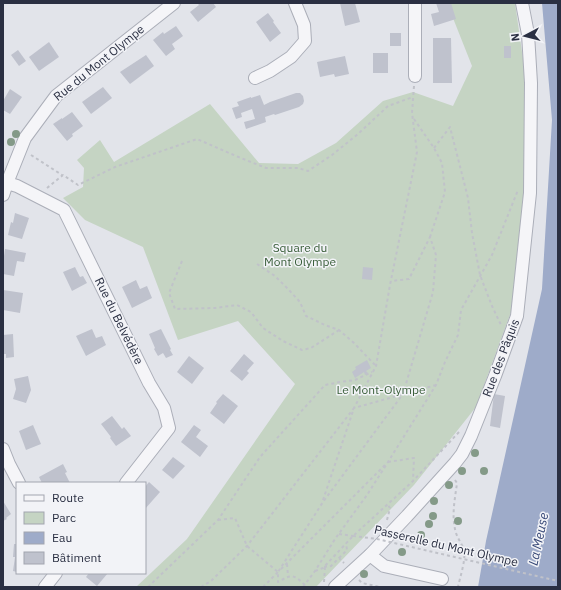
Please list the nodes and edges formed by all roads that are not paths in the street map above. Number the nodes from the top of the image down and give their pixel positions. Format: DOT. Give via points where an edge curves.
graph roads {
  1 [pos="174,3"];
  2 [pos="295,3"];
  3 [pos="415,3"];
  4 [pos="522,3"];
  5 [pos="414,76"];
  6 [pos="255,78"];
  7 [pos="5,189"];
  8 [pos="3,449"];
  9 [pos="18,482"];
  10 [pos="127,482"];
  11 [pos="370,555"];
  12 [pos="54,574"];
  13 [pos="442,579"];
  14 [pos="45,587"];
  15 [pos="335,587"];
  1 -- 7 [label="street, Rue du Mont Olympe" via="56,96 25,138"];
  2 -- 6 [label="street" via="304,25 305,42 290,57"];
  3 -- 5 [label="street"];
  4 -- 11 [label="street, Rue des Pâquis" via="528,34 531,83 530,193 517,316 462,454"];
  7 -- 10 [label="street, Rue du Belvédère" via="17,186 64,210 149,383 164,408 169,428"];
  8 -- 9 [label="street"];
  11 -- 13 [label="street" via="384,566"];
  11 -- 15 [label="street, Rue des Pâquis" via="348,567"];
  12 -- 14 [label="street"];
}
